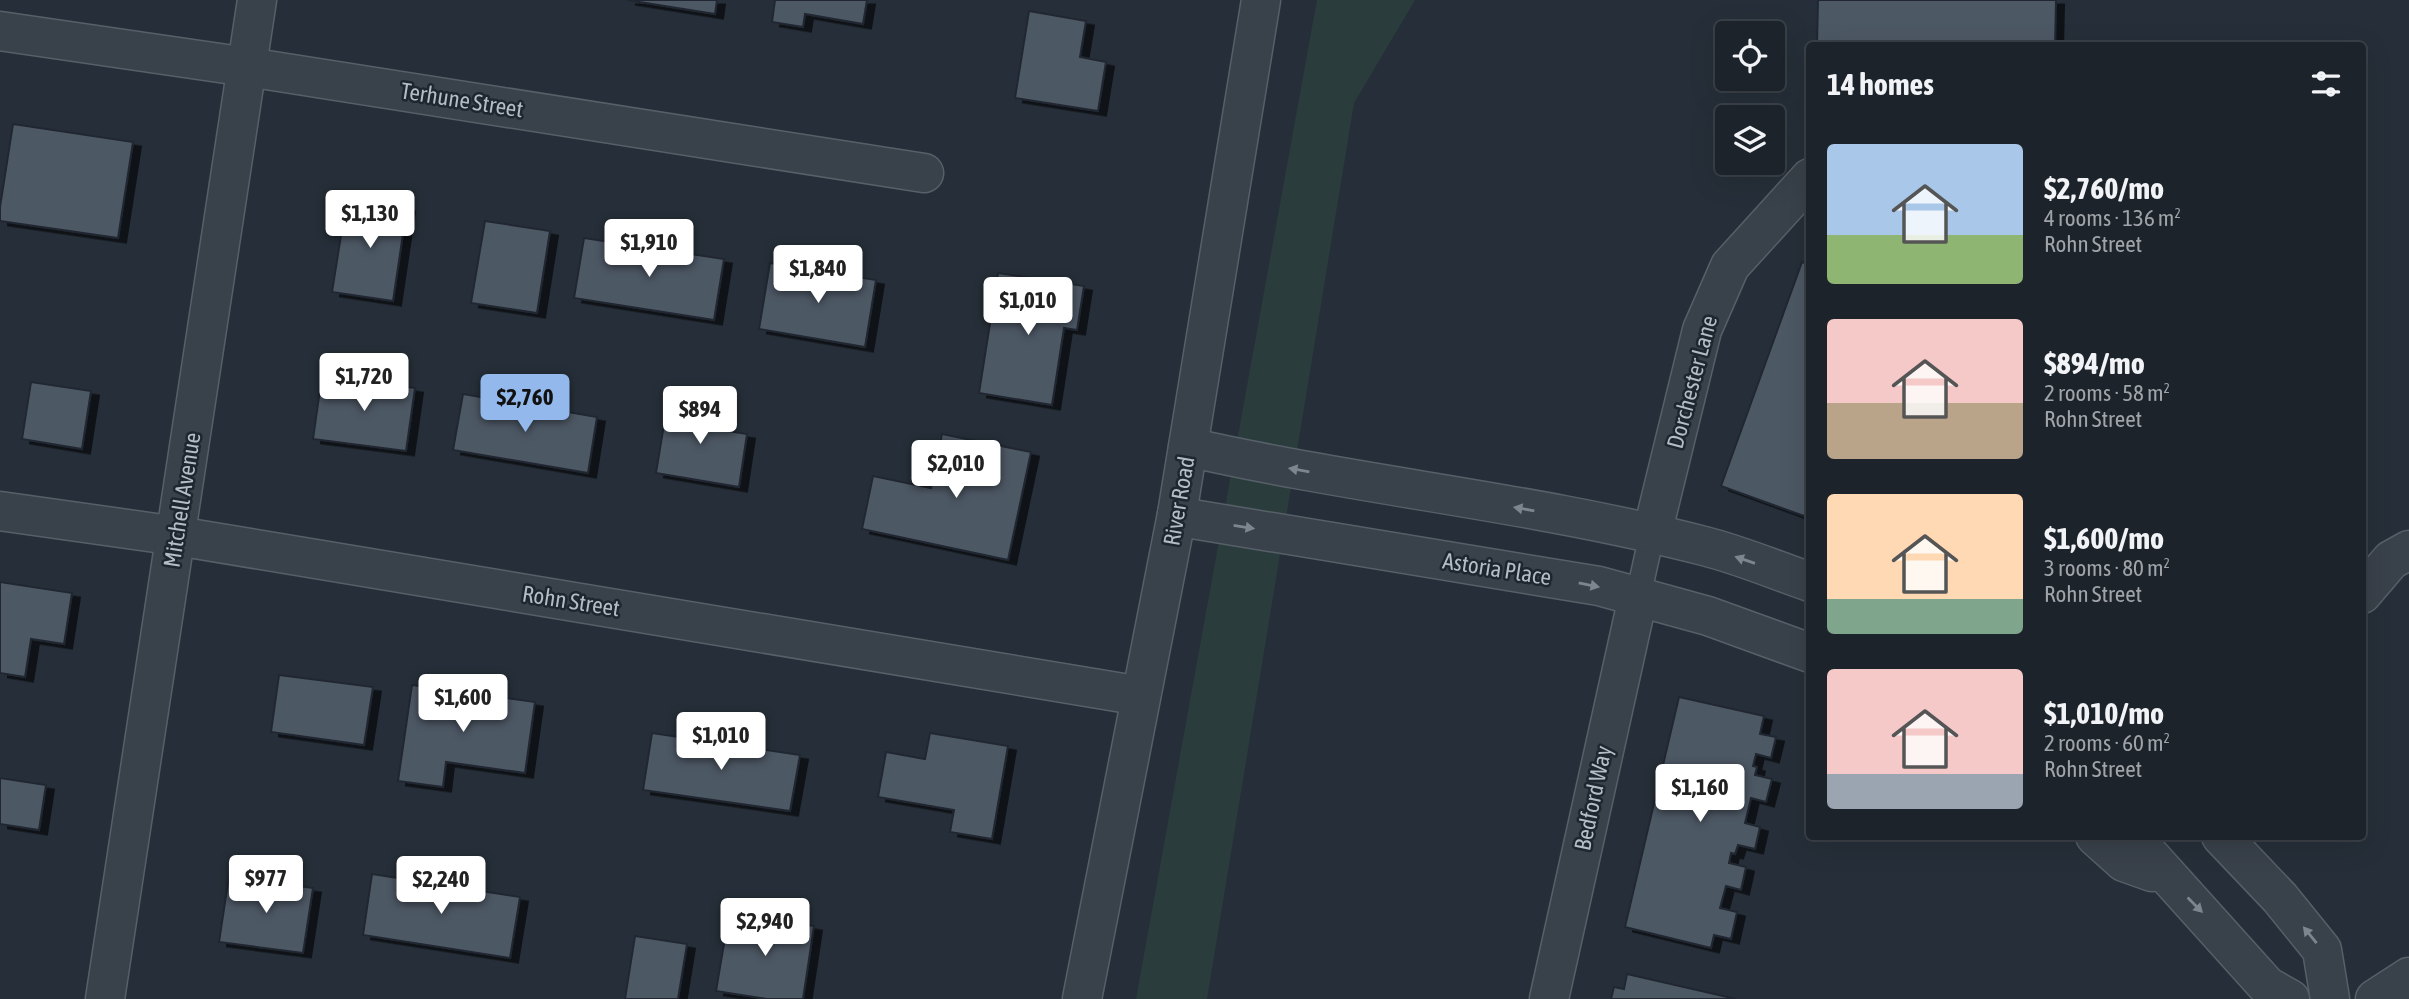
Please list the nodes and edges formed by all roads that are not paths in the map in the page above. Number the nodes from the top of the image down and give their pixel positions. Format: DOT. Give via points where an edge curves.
graph roads {
  1 [pos="257,0"];
  2 [pos="1261,0"];
  3 [pos="0,31"];
  4 [pos="247,67"];
  5 [pos="924,173"];
  6 [pos="1806,182"];
  7 [pos="1188,447"];
  8 [pos="0,511"];
  9 [pos="1177,514"];
  10 [pos="1653,534"];
  11 [pos="177,536"];
  12 [pos="2409,550"];
  13 [pos="1806,581"];
  14 [pos="2366,589"];
  15 [pos="1638,597"];
  16 [pos="1806,652"];
  17 [pos="1141,696"];
  18 [pos="2099,840"];
  19 [pos="2140,840"];
  20 [pos="2225,840"];
  21 [pos="2168,878"];
  22 [pos="2409,977"];
  23 [pos="105,999"];
  24 [pos="1082,999"];
  25 [pos="1549,999"];
  26 [pos="2290,999"];
  27 [pos="2330,999"];
  28 [pos="2375,999"];
  1 -- 4 [label="street, Mitchell Avenue"];
  2 -- 7 [label="street, River Road"];
  3 -- 4 [label="street, Terhune Street"];
  4 -- 5 [label="street, Terhune Street"];
  4 -- 11 [label="street, Mitchell Avenue"];
  6 -- 10 [label="street, Dorchester Lane" via="1730,266 1702,330"];
  7 -- 9 [label="street, River Road"];
  10 -- 7 [label="street, one-way"];
  8 -- 11 [label="street, Rohn Street"];
  9 -- 15 [label="street, Astoria Place, one-way" via="1599,586"];
  9 -- 17 [label="street, River Road"];
  13 -- 10 [label="street, one-way" via="1705,546"];
  10 -- 15 [label="lane"];
  11 -- 17 [label="street, Rohn Street"];
  11 -- 23 [label="street, Mitchell Avenue"];
  12 -- 14 [label="street" via="2391,560"];
  15 -- 16 [label="street, Astoria Place" via="1709,616"];
  15 -- 25 [label="street, Bedford Way"];
  17 -- 24 [label="street, River Road"];
  18 -- 21 [label="street" via="2124,862"];
  19 -- 21 [label="street"];
  27 -- 20 [label="street, one-way" via="2322,950"];
  21 -- 26 [label="street, one-way" via="2267,986"];
  22 -- 28 [label="street"];
}
